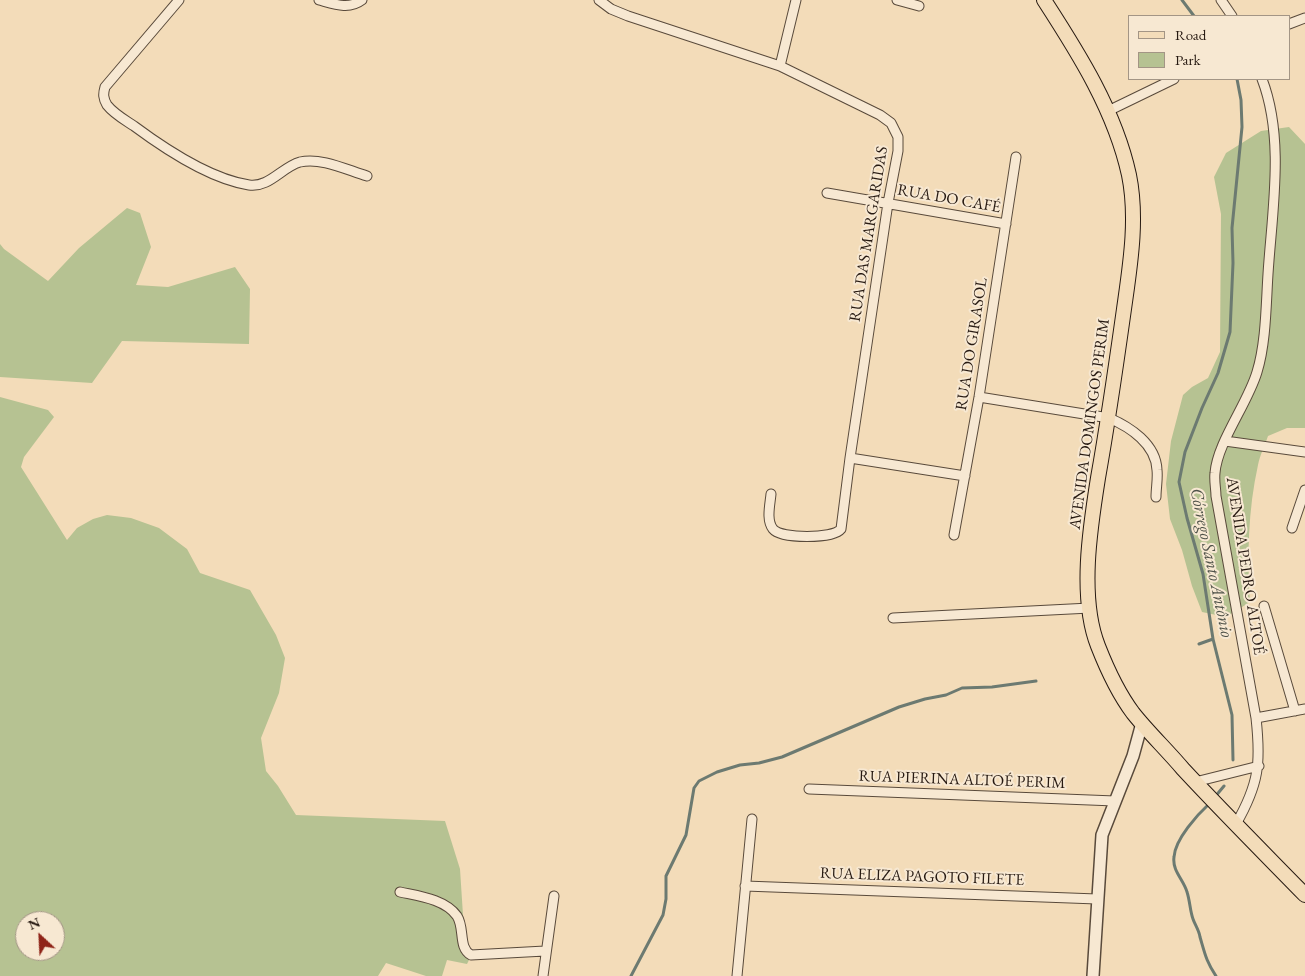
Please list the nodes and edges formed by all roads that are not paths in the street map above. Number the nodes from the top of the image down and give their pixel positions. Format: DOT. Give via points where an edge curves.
graph roads {
  1 [pos="179,0"];
  2 [pos="319,0"];
  3 [pos="362,0"];
  4 [pos="599,0"];
  5 [pos="796,0"];
  6 [pos="897,0"];
  7 [pos="1044,0"];
  8 [pos="1221,0"];
  9 [pos="919,6"];
  10 [pos="1231,15"];
  11 [pos="1305,18"];
  12 [pos="1290,24"];
  13 [pos="780,66"];
  14 [pos="1172,80"];
  15 [pos="1262,80"];
  16 [pos="1108,111"];
  17 [pos="1016,157"];
  18 [pos="367,176"];
  19 [pos="827,193"];
  20 [pos="888,204"];
  21 [pos="1006,224"];
  22 [pos="979,397"];
  23 [pos="1108,418"];
  24 [pos="1225,441"];
  25 [pos="1305,452"];
  26 [pos="850,458"];
  27 [pos="965,476"];
  28 [pos="1305,490"];
  29 [pos="771,494"];
  30 [pos="1156,497"];
  31 [pos="1292,528"];
  32 [pos="954,535"];
  33 [pos="1264,606"];
  34 [pos="1090,608"];
  35 [pos="893,618"];
  36 [pos="1305,709"];
  37 [pos="1295,711"];
  38 [pos="1256,718"];
  39 [pos="1142,723"];
  40 [pos="1259,766"];
  41 [pos="1195,782"];
  42 [pos="809,789"];
  43 [pos="1115,801"];
  44 [pos="752,819"];
  45 [pos="1236,824"];
  46 [pos="745,886"];
  47 [pos="400,892"];
  48 [pos="1305,895"];
  49 [pos="554,896"];
  50 [pos="1097,899"];
  51 [pos="545,951"];
  52 [pos="543,976"];
  53 [pos="737,976"];
  54 [pos="1093,976"];
  1 -- 18 [label="street" via="105,87 103,94 111,110 191,163 216,175 250,185 270,180 288,167 308,161"];
  2 -- 3 [label="street" via="344,6"];
  4 -- 13 [label="street, RUA DAS MARGARIDAS" via="628,16"];
  5 -- 13 [label="street"];
  6 -- 9 [label="street"];
  7 -- 16 [label="main road, AVENIDA DOMINGOS PERIM"];
  8 -- 10 [label="street"];
  11 -- 12 [label="street"];
  13 -- 20 [label="street, RUA DAS MARGARIDAS" via="880,114 891,124 898,137 898,151"];
  14 -- 16 [label="street"];
  15 -- 24 [label="street, AVENIDA PEDRO ALTOÉ" via="1272,113 1275,155 1265,318 1257,372"];
  16 -- 23 [label="main road, AVENIDA DOMINGOS PERIM" via="1129,177 1134,214"];
  17 -- 21 [label="street, RUA DO GIRASOL"];
  19 -- 20 [label="street, RUA DO CAFÉ"];
  20 -- 21 [label="street, RUA DO CAFÉ"];
  20 -- 26 [label="street, RUA DAS MARGARIDAS"];
  21 -- 22 [label="street, RUA DO GIRASOL"];
  22 -- 23 [label="street"];
  22 -- 27 [label="street, RUA DO GIRASOL"];
  23 -- 30 [label="street" via="1130,429 1150,449 1157,470"];
  23 -- 34 [label="main road, AVENIDA DOMINGOS PERIM" via="1092,519 1088,571"];
  24 -- 25 [label="street"];
  24 -- 38 [label="street, AVENIDA PEDRO ALTOÉ" via="1214,473 1215,484"];
  26 -- 27 [label="street"];
  26 -- 29 [label="street, RUA DAS MARGARIDAS" via="841,529 834,534 791,536 776,532 769,520"];
  27 -- 32 [label="street, RUA DO GIRASOL"];
  28 -- 31 [label="street"];
  33 -- 37 [label="street"];
  34 -- 35 [label="street"];
  34 -- 39 [label="main road, AVENIDA DOMINGOS PERIM" via="1097,644 1109,671"];
  36 -- 37 [label="street"];
  37 -- 38 [label="street"];
  38 -- 40 [label="street, AVENIDA PEDRO ALTOÉ"];
  39 -- 41 [label="main road, AVENIDA DOMINGOS PERIM"];
  39 -- 43 [label="street"];
  40 -- 41 [label="street"];
  40 -- 45 [label="street, AVENIDA PEDRO ALTOÉ" via="1253,792"];
  41 -- 45 [label="main road, AVENIDA DOMINGOS PERIM"];
  42 -- 43 [label="street, RUA PIERINA ALTOÉ PERIM"];
  43 -- 50 [label="street" via="1102,835"];
  44 -- 46 [label="street"];
  45 -- 48 [label="main road, AVENIDA DOMINGOS PERIM"];
  46 -- 50 [label="street, RUA ELIZA PAGOTO FILETE"];
  46 -- 53 [label="street"];
  47 -- 51 [label="street" via="428,899 451,910 459,921 465,948 471,956"];
  49 -- 51 [label="street"];
  50 -- 54 [label="street"];
  51 -- 52 [label="street"];
}
